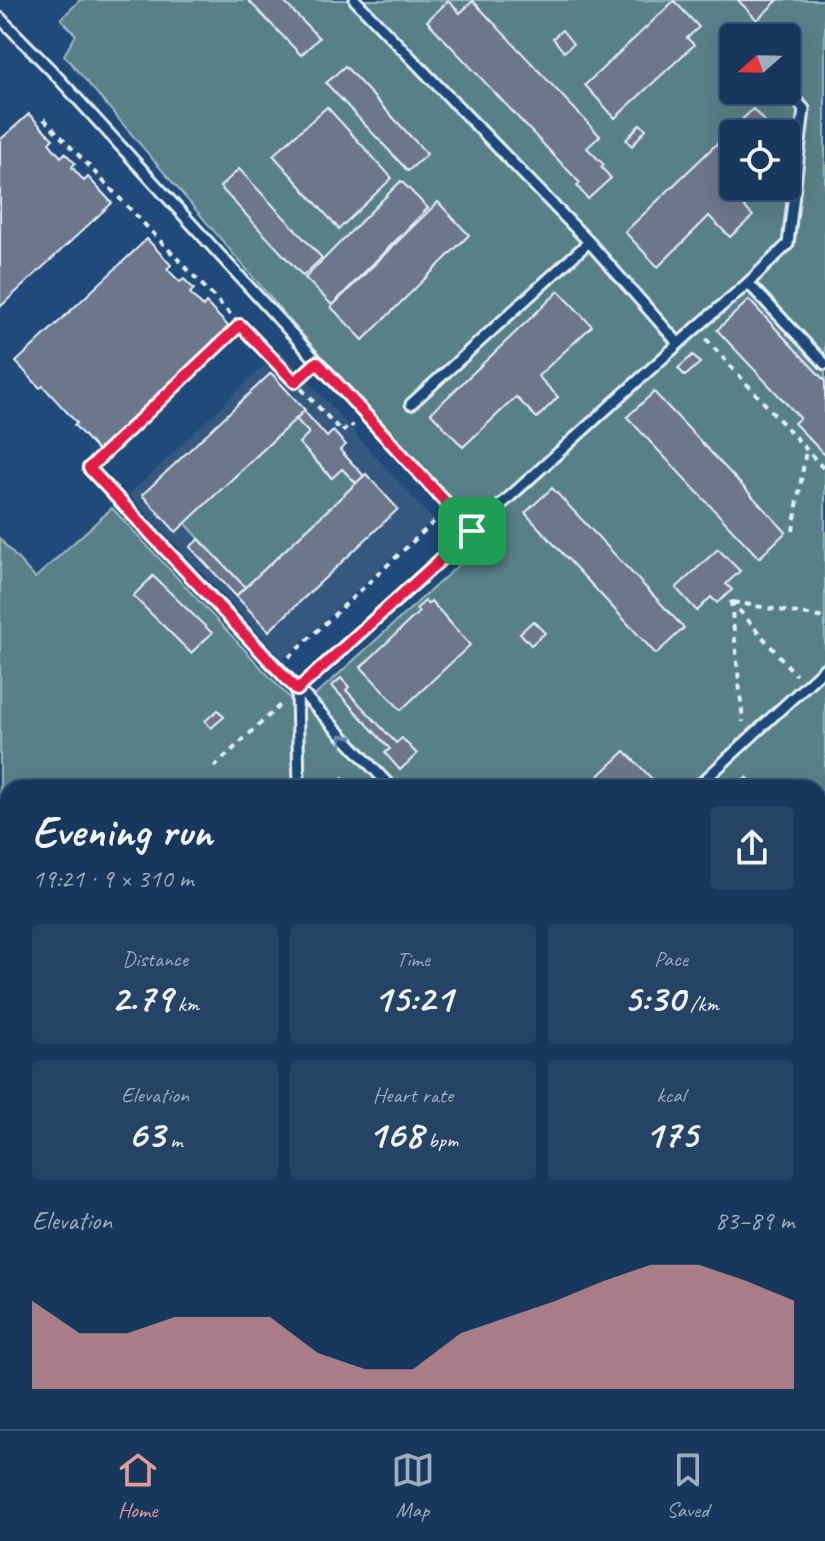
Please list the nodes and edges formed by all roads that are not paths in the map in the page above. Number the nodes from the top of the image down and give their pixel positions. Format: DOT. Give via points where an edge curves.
graph roads {
  1 [pos="355,0"];
  2 [pos="0,18"];
  3 [pos="800,104"];
  4 [pos="589,242"];
  5 [pos="748,283"];
  6 [pos="678,343"];
  7 [pos="825,364"];
  8 [pos="411,404"];
  9 [pos="89,468"];
  10 [pos="472,531"];
  11 [pos="825,668"];
  12 [pos="297,690"];
  13 [pos="299,780"];
  14 [pos="384,780"];
  15 [pos="705,780"];
  1 -- 4 [label="lane"];
  2 -- 10 [label="lane"];
  3 -- 5 [label="lane" via="804,109 788,244"];
  4 -- 6 [label="lane"];
  4 -- 8 [label="lane"];
  5 -- 6 [label="lane"];
  5 -- 7 [label="lane"];
  6 -- 10 [label="lane"];
  9 -- 12 [label="lane"];
  10 -- 12 [label="lane"];
  11 -- 15 [label="lane"];
  12 -- 13 [label="lane"];
  14 -- 12 [label="lane, one-way"];
}
